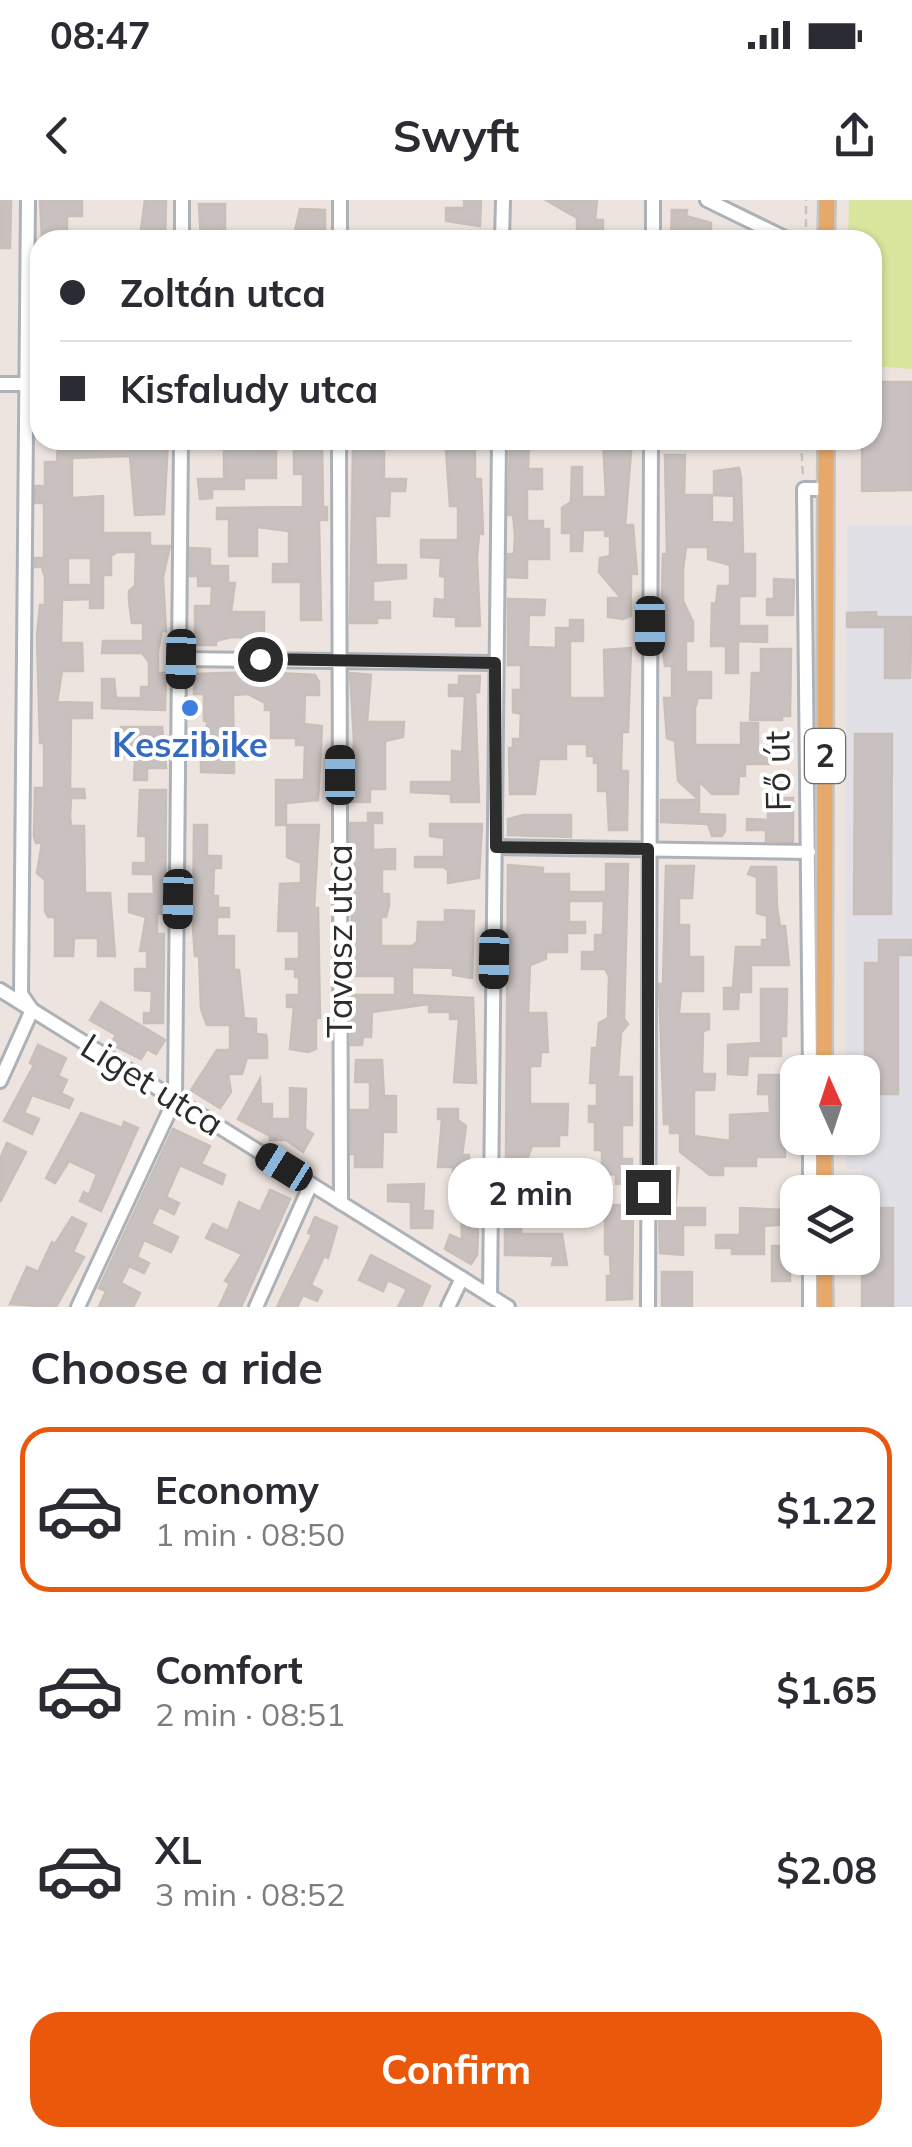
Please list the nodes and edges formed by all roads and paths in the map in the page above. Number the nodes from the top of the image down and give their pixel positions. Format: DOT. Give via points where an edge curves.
graph roads {
  1 [pos="28,200"];
  2 [pos="182,200"];
  3 [pos="340,200"];
  4 [pos="503,200"];
  5 [pos="653,200"];
  6 [pos="706,200"];
  7 [pos="806,200"];
  8 [pos="827,200"];
  9 [pos="182,230"];
  10 [pos="340,230"];
  11 [pos="502,230"];
  12 [pos="653,230"];
  13 [pos="768,230"];
  14 [pos="806,230"];
  15 [pos="826,230"];
  16 [pos="30,261"];
  17 [pos="0,384"];
  18 [pos="30,384"];
  19 [pos="33,450"];
  20 [pos="181,450"];
  21 [pos="339,450"];
  22 [pos="499,450"];
  23 [pos="651,450"];
  24 [pos="802,450"];
  25 [pos="826,450"];
  26 [pos="826,489"];
  27 [pos="804,490"];
  28 [pos="339,658"];
  29 [pos="181,659"];
  30 [pos="495,663"];
  31 [pos="496,847"];
  32 [pos="648,849"];
  33 [pos="809,852"];
  34 [pos="0,990"];
  35 [pos="32,1010"];
  36 [pos="810,1055"];
  37 [pos="824,1055"];
  38 [pos="0,1081"];
  39 [pos="175,1099"];
  40 [pos="312,1184"];
  41 [pos="341,1202"];
  42 [pos="810,1275"];
  43 [pos="824,1275"];
  44 [pos="462,1278"];
  45 [pos="490,1296"];
  46 [pos="78,1307"];
  47 [pos="256,1307"];
  48 [pos="448,1307"];
  49 [pos="508,1307"];
  50 [pos="648,1307"];
  51 [pos="810,1307"];
  52 [pos="824,1307"];
  1 -- 16 [label="street"];
  2 -- 9 [label="street"];
  3 -- 10 [label="street"];
  4 -- 11 [label="street"];
  5 -- 12 [label="street"];
  6 -- 13 [label="street"];
  7 -- 14 [label="path"];
  8 -- 15 [label="main road"];
  17 -- 18 [label="street"];
  19 -- 35 [label="street" via="21,994"];
  20 -- 29 [label="street"];
  21 -- 28 [label="street, Tavasz utca"];
  22 -- 30 [label="street"];
  23 -- 32 [label="street"];
  24 -- 27 [label="path"];
  25 -- 26 [label="main road, Fő út / 2"];
  26 -- 27 [label="street"];
  26 -- 37 [label="main road, Fő út / 2"];
  27 -- 33 [label="street, Fő út"];
  28 -- 29 [label="street"];
  28 -- 30 [label="street"];
  28 -- 41 [label="street, Tavasz utca"];
  29 -- 39 [label="street"];
  30 -- 31 [label="street"];
  31 -- 32 [label="street"];
  31 -- 45 [label="street"];
  32 -- 33 [label="street"];
  32 -- 50 [label="street"];
  33 -- 36 [label="street, Fő út"];
  34 -- 35 [label="street, Liget utca"];
  35 -- 38 [label="street"];
  35 -- 39 [label="street, Liget utca"];
  39 -- 40 [label="street, Liget utca"];
  39 -- 46 [label="street"];
  40 -- 41 [label="street, Liget utca"];
  40 -- 47 [label="street"];
  41 -- 44 [label="street, Liget utca"];
  42 -- 51 [label="street"];
  43 -- 52 [label="main road"];
  44 -- 45 [label="street, Liget utca"];
  44 -- 48 [label="street"];
  45 -- 49 [label="street, Liget utca"];
}
